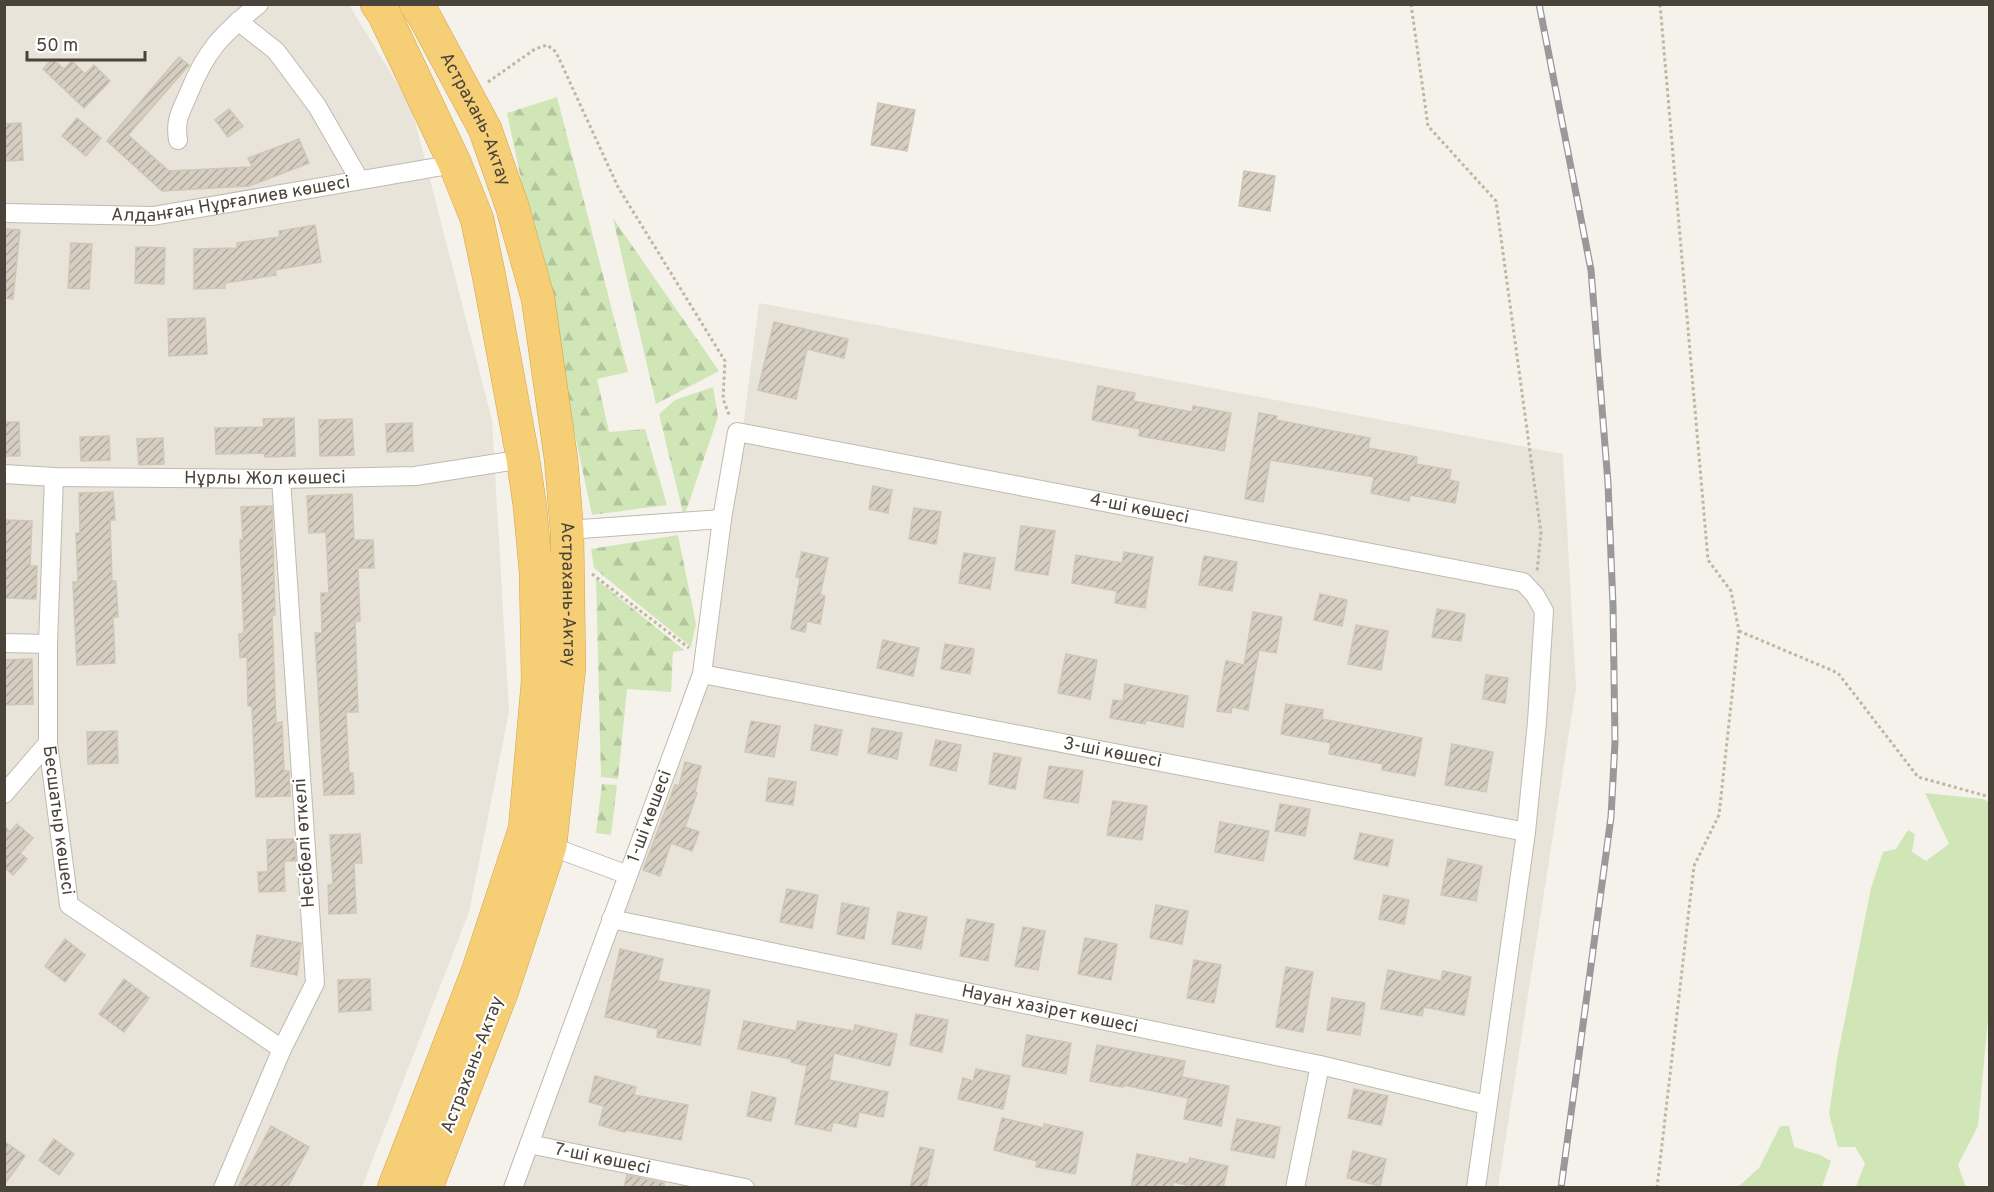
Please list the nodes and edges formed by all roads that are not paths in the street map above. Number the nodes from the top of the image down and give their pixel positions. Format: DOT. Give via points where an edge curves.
graph roads {
  1 [pos="259,4"];
  2 [pos="377,4"];
  3 [pos="416,4"];
  4 [pos="238,21"];
  5 [pos="178,140"];
  6 [pos="455,164"];
  7 [pos="360,179"];
  8 [pos="512,206"];
  9 [pos="4,213"];
  10 [pos="477,219"];
  11 [pos="736,432"];
  12 [pos="523,459"];
  13 [pos="4,474"];
  14 [pos="54,477"];
  15 [pos="281,479"];
  16 [pos="722,519"];
  17 [pos="567,530"];
  18 [pos="4,643"];
  19 [pos="48,644"];
  20 [pos="702,666"];
  21 [pos="48,743"];
  22 [pos="4,794"];
  23 [pos="1526,832"];
  24 [pos="550,846"];
  25 [pos="628,875"];
  26 [pos="611,919"];
  27 [pos="282,1049"];
  28 [pos="1320,1065"];
  29 [pos="1487,1105"];
  30 [pos="530,1144"];
  31 [pos="223,1188"];
  32 [pos="394,1188"];
  33 [pos="426,1188"];
  34 [pos="513,1188"];
  35 [pos="745,1188"];
  36 [pos="1294,1188"];
  37 [pos="1476,1188"];
  1 -- 4 [label="street"];
  2 -- 6 [label="highway"];
  3 -- 8 [label="highway, Астрахань-Актау" via="484,129"];
  4 -- 5 [label="street" via="214,43 198,69 176,125"];
  4 -- 7 [label="street" via="276,51 317,106"];
  6 -- 7 [label="street, Алданған Нұрғалиев көшесі"];
  6 -- 10 [label="highway"];
  7 -- 9 [label="street, Алданған Нұрғалиев көшесі" via="153,216"];
  8 -- 10 [label="highway"];
  8 -- 17 [label="highway, Астрахань-Актау" via="538,299"];
  10 -- 12 [label="highway"];
  11 -- 16 [label="street, 1-шi көшесі"];
  11 -- 23 [label="street, 4-шi көшесі" via="1523,582 1544,611"];
  12 -- 15 [label="street, Нұрлы Жол көшесі" via="415,476"];
  12 -- 32 [label="highway" via="536,573 538,681 525,829 477,974"];
  13 -- 14 [label="street, Нұрлы Жол көшесі"];
  14 -- 15 [label="street, Нұрлы Жол көшесі"];
  14 -- 19 [label="street, Бесшатыр көшесі"];
  15 -- 27 [label="street, Несібелі өткелі" via="315,983"];
  16 -- 17 [label="street"];
  16 -- 20 [label="street, 1-шi көшесі"];
  17 -- 24 [label="highway, Астрахань-Актау" via="569,668"];
  18 -- 19 [label="street"];
  19 -- 21 [label="street, Бесшатыр көшесі"];
  20 -- 23 [label="street, 3-шi көшесі"];
  20 -- 25 [label="street, 1-шi көшесі"];
  21 -- 22 [label="street"];
  21 -- 27 [label="street, Бесшатыр көшесі" via="69,905"];
  23 -- 29 [label="street"];
  24 -- 25 [label="street"];
  24 -- 33 [label="highway, Астрахань-Актау" via="502,991"];
  25 -- 26 [label="street, 1-шi көшесі"];
  26 -- 28 [label="street, Науан хазірет көшесі"];
  26 -- 30 [label="street, 1-шi көшесі"];
  27 -- 31 [label="street, Несібелі өткелі"];
  28 -- 29 [label="street, Науан хазірет көшесі"];
  28 -- 36 [label="street"];
  29 -- 37 [label="street"];
  30 -- 34 [label="street, 1-шi көшесі"];
  30 -- 35 [label="street, 7-шi көшесі"];
}
